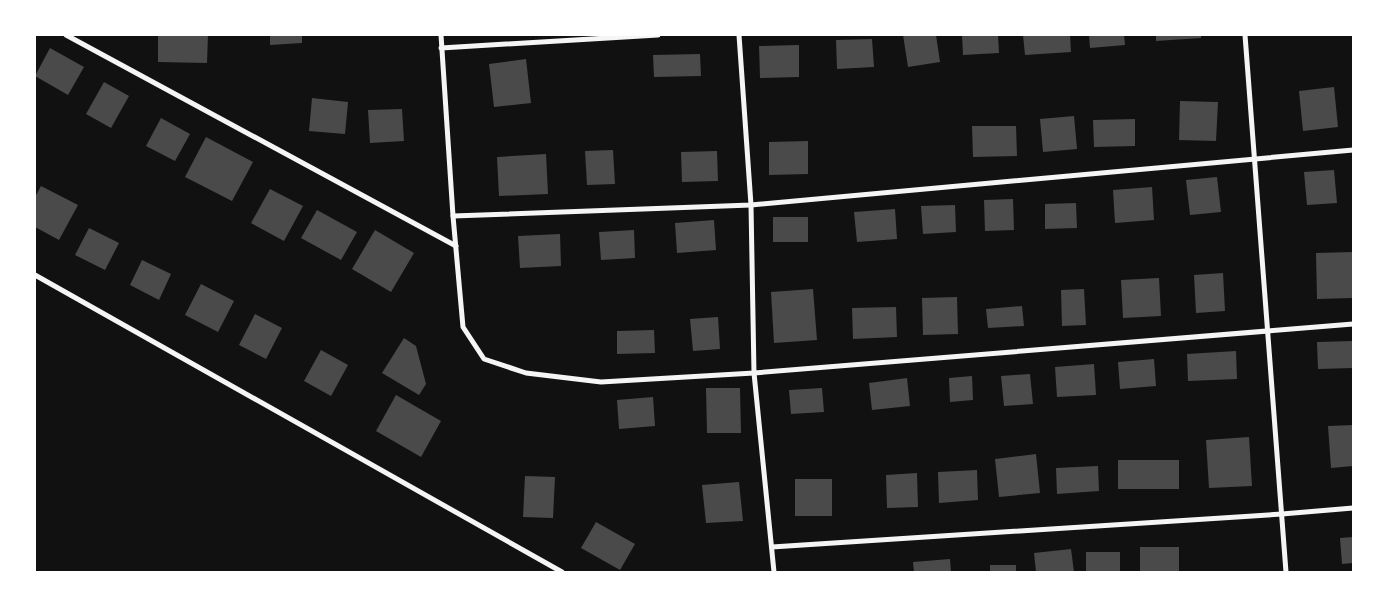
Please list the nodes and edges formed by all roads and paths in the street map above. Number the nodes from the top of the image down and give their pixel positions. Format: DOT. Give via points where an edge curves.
graph roads {
  1 [pos="66,35"];
  2 [pos="440,35"];
  3 [pos="658,35"];
  4 [pos="739,35"];
  5 [pos="1245,35"];
  6 [pos="441,48"];
  7 [pos="1353,150"];
  8 [pos="1254,159"];
  9 [pos="751,205"];
  10 [pos="452,216"];
  11 [pos="456,246"];
  12 [pos="35,275"];
  13 [pos="1353,324"];
  14 [pos="1268,332"];
  15 [pos="754,373"];
  16 [pos="1353,508"];
  17 [pos="1282,514"];
  18 [pos="772,547"];
  19 [pos="562,572"];
  20 [pos="774,572"];
  21 [pos="1286,572"];
  1 -- 11 [label="street"];
  2 -- 6 [label="street"];
  3 -- 6 [label="street"];
  4 -- 9 [label="street"];
  5 -- 8 [label="street"];
  6 -- 10 [label="street"];
  7 -- 8 [label="street"];
  8 -- 9 [label="street"];
  8 -- 14 [label="street"];
  9 -- 10 [label="street"];
  9 -- 15 [label="street"];
  10 -- 11 [label="street"];
  11 -- 15 [label="street" via="463,327 484,360 526,373 601,382"];
  12 -- 19 [label="street"];
  13 -- 14 [label="street"];
  14 -- 15 [label="street"];
  14 -- 17 [label="street"];
  15 -- 18 [label="street"];
  16 -- 17 [label="street"];
  17 -- 18 [label="street"];
  17 -- 21 [label="street"];
  18 -- 20 [label="street"];
}
